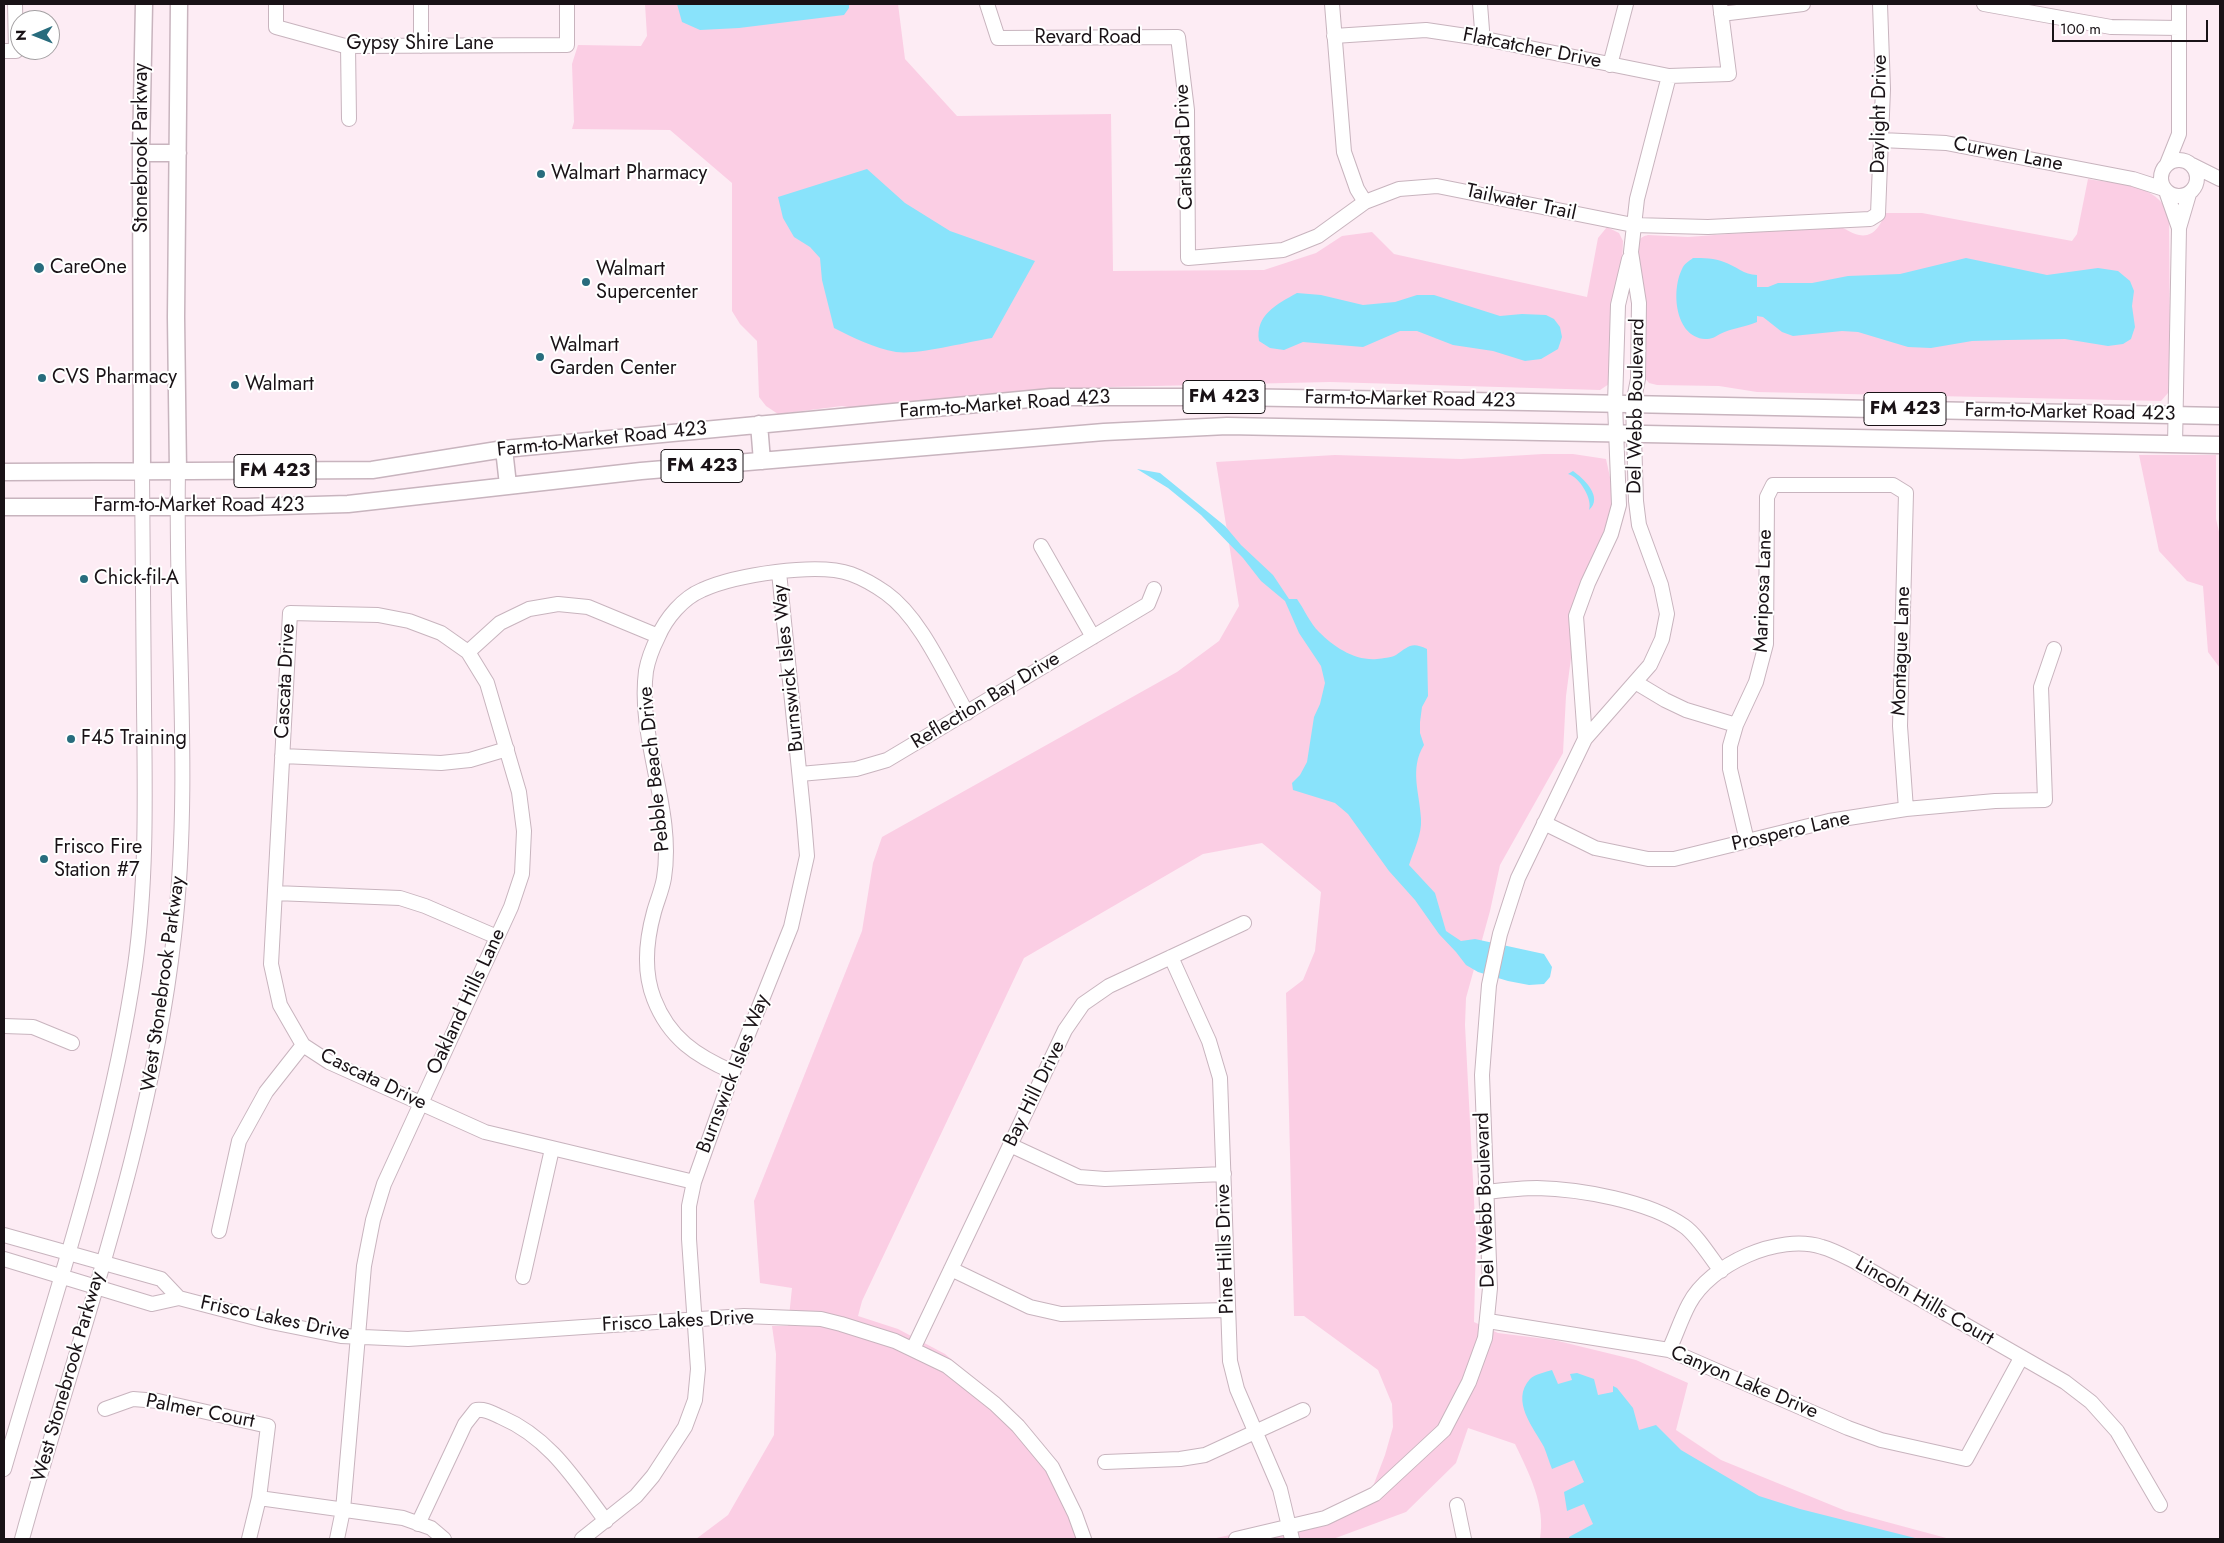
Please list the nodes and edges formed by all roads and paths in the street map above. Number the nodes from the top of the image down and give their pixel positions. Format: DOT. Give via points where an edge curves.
graph roads {
  1 [pos="144,4"];
  2 [pos="179,4"];
  3 [pos="276,4"];
  4 [pos="421,4"];
  5 [pos="567,4"];
  6 [pos="987,4"];
  7 [pos="1332,4"];
  8 [pos="1480,4"];
  9 [pos="1626,4"];
  10 [pos="1803,4"];
  11 [pos="1880,4"];
  12 [pos="1984,4"];
  13 [pos="2179,4"];
  14 [pos="1720,9"];
  15 [pos="2179,28"];
  16 [pos="1334,36"];
  17 [pos="1178,37"];
  18 [pos="1480,38"];
  19 [pos="348,46"];
  20 [pos="421,46"];
  21 [pos="1610,65"];
  22 [pos="1669,76"];
  23 [pos="349,119"];
  24 [pos="2179,134"];
  25 [pos="1881,140"];
  26 [pos="141,153"];
  27 [pos="178,153"];
  28 [pos="2190,164"];
  29 [pos="2165,166"];
  30 [pos="2133,178"];
  31 [pos="2220,179"];
  32 [pos="2165,190"];
  33 [pos="2190,192"];
  34 [pos="1365,202"];
  35 [pos="1870,219"];
  36 [pos="1633,225"];
  37 [pos="2179,228"];
  38 [pos="1631,252"];
  39 [pos="1188,258"];
  40 [pos="1615,404"];
  41 [pos="1633,404"];
  42 [pos="2176,416"];
  43 [pos="2220,416"];
  44 [pos="759,424"];
  45 [pos="1616,433"];
  46 [pos="1633,433"];
  47 [pos="2176,444"];
  48 [pos="2220,445"];
  49 [pos="504,449"];
  50 [pos="762,461"];
  51 [pos="4,472"];
  52 [pos="142,472"];
  53 [pos="178,472"];
  54 [pos="508,485"];
  55 [pos="1773,485"];
  56 [pos="4,507"];
  57 [pos="143,507"];
  58 [pos="177,507"];
  59 [pos="1041,546"];
  60 [pos="779,572"];
  61 [pos="1154,589"];
  62 [pos="290,613"];
  63 [pos="658,636"];
  64 [pos="1093,637"];
  65 [pos="2054,649"];
  66 [pos="468,652"];
  67 [pos="1635,682"];
  68 [pos="967,713"];
  69 [pos="1736,725"];
  70 [pos="1585,739"];
  71 [pos="507,749"];
  72 [pos="282,756"];
  73 [pos="800,774"];
  74 [pos="1906,809"];
  75 [pos="1544,823"];
  76 [pos="1747,841"];
  77 [pos="275,893"];
  78 [pos="1244,923"];
  79 [pos="497,937"];
  80 [pos="1171,957"];
  81 [pos="4,1026"];
  82 [pos="72,1043"];
  83 [pos="303,1045"];
  84 [pos="733,1072"];
  85 [pos="421,1103"];
  86 [pos="1010,1145"];
  87 [pos="552,1149"];
  88 [pos="1224,1174"];
  89 [pos="694,1182"];
  90 [pos="1487,1192"];
  91 [pos="219,1231"];
  92 [pos="4,1235"];
  93 [pos="67,1252"];
  94 [pos="4,1259"];
  95 [pos="103,1262"];
  96 [pos="951,1269"];
  97 [pos="1721,1271"];
  98 [pos="60,1277"];
  99 [pos="523,1277"];
  100 [pos="95,1288"];
  101 [pos="179,1298"];
  102 [pos="1228,1310"];
  103 [pos="694,1320"];
  104 [pos="1488,1321"];
  105 [pos="359,1336"];
  106 [pos="913,1349"];
  107 [pos="1669,1350"];
  108 [pos="2020,1358"];
  109 [pos="105,1409"];
  110 [pos="1303,1410"];
  111 [pos="1257,1431"];
  112 [pos="1105,1462"];
  113 [pos="4,1469"];
  114 [pos="259,1498"];
  115 [pos="1457,1505"];
  116 [pos="2160,1505"];
  117 [pos="343,1510"];
  118 [pos="606,1521"];
  119 [pos="418,1524"];
  120 [pos="1290,1533"];
  121 [pos="22,1539"];
  122 [pos="249,1539"];
  123 [pos="337,1539"];
  124 [pos="444,1539"];
  125 [pos="582,1539"];
  126 [pos="1084,1539"];
  127 [pos="1236,1539"];
  128 [pos="1464,1539"];
  1 -- 26 [label="main road, Stonebrook Parkway"];
  2 -- 27 [label="main road, Stonebrook Parkway"];
  3 -- 19 [label="street, Gypsy Shire Lane" via="276,27"];
  4 -- 20 [label="street"];
  5 -- 20 [label="street, Gypsy Shire Lane" via="567,45"];
  6 -- 17 [label="street, Revard Road" via="998,38"];
  7 -- 16 [label="street"];
  8 -- 18 [label="street"];
  9 -- 21 [label="street"];
  10 -- 14 [label="street"];
  11 -- 25 [label="street, Daylight Drive"];
  12 -- 15 [label="street" via="2111,27"];
  13 -- 15 [label="street"];
  14 -- 22 [label="street, Flatcatcher Drive" via="1729,74"];
  15 -- 24 [label="street"];
  16 -- 18 [label="street, Flatcatcher Drive" via="1426,30"];
  16 -- 34 [label="street" via="1344,152"];
  17 -- 39 [label="street, Carlsbad Drive" via="1187,110"];
  18 -- 21 [label="street, Flatcatcher Drive"];
  19 -- 20 [label="street, Gypsy Shire Lane"];
  19 -- 23 [label="street"];
  21 -- 22 [label="street, Flatcatcher Drive"];
  22 -- 36 [label="street, Del Webb Boulevard"];
  24 -- 28 [label="street"];
  24 -- 29 [label="street"];
  25 -- 30 [label="street, Curwen Lane" via="1946,143"];
  25 -- 35 [label="street, Daylight Drive" via="1878,214"];
  26 -- 27 [label="main road"];
  26 -- 52 [label="main road, Stonebrook Parkway"];
  27 -- 53 [label="main road, Stonebrook Parkway"];
  28 -- 29 [label="street" via="2180,160"];
  28 -- 31 [label="street"];
  28 -- 33 [label="street" via="2197,178"];
  29 -- 30 [label="street, Curwen Lane"];
  29 -- 32 [label="street" via="2160,179"];
  30 -- 32 [label="street, Curwen Lane"];
  31 -- 33 [label="street"];
  32 -- 33 [label="street" via="2176,197"];
  32 -- 37 [label="street"];
  33 -- 37 [label="street"];
  34 -- 36 [label="street, Tailwater Trail" via="1399,189 1437,186"];
  34 -- 39 [label="street, Tailwater Trail" via="1318,236 1283,250"];
  35 -- 36 [label="street, Tailwater Trail" via="1708,227"];
  36 -- 38 [label="street, Del Webb Boulevard"];
  37 -- 42 [label="street"];
  38 -- 40 [label="street, Del Webb Boulevard" via="1618,305"];
  38 -- 41 [label="street, Del Webb Boulevard" via="1639,303 1638,379"];
  40 -- 41 [label="main road, Farm-to-Market Road 423 / FM 423"];
  40 -- 44 [label="main road, Farm-to-Market Road 423 / FM 423" via="1051,397"];
  40 -- 45 [label="street, Del Webb Boulevard"];
  41 -- 42 [label="main road, Farm-to-Market Road 423 / FM 423"];
  41 -- 46 [label="street, Del Webb Boulevard"];
  42 -- 43 [label="main road, Farm-to-Market Road 423 / FM 423"];
  42 -- 47 [label="street"];
  44 -- 49 [label="main road, Farm-to-Market Road 423 / FM 423"];
  44 -- 50 [label="main road"];
  45 -- 46 [label="main road, Farm-to-Market Road 423 / FM 423"];
  45 -- 50 [label="main road, Farm-to-Market Road 423 / FM 423" via="1227,426 1104,432"];
  45 -- 70 [label="street, Del Webb Boulevard" via="1619,505 1611,534 1576,616"];
  46 -- 47 [label="main road, Farm-to-Market Road 423 / FM 423"];
  46 -- 67 [label="street, Del Webb Boulevard" via="1638,525 1661,585 1667,614 1662,639 1650,664"];
  47 -- 48 [label="main road, Farm-to-Market Road 423 / FM 423"];
  49 -- 53 [label="main road, Farm-to-Market Road 423 / FM 423" via="372,470"];
  49 -- 54 [label="main road"];
  50 -- 54 [label="main road, Farm-to-Market Road 423 / FM 423"];
  51 -- 52 [label="main road, Farm-to-Market Road 423 / FM 423"];
  52 -- 53 [label="main road, Farm-to-Market Road 423 / FM 423"];
  52 -- 57 [label="street, West Stonebrook Parkway"];
  53 -- 58 [label="street, West Stonebrook Parkway"];
  54 -- 58 [label="main road, Farm-to-Market Road 423 / FM 423" via="348,504"];
  55 -- 69 [label="street, Mariposa Lane" via="1766,497 1766,644 1756,682"];
  55 -- 74 [label="street, Montague Lane" via="1894,485 1906,492 1900,726"];
  56 -- 57 [label="main road, Farm-to-Market Road 423 / FM 423"];
  57 -- 58 [label="main road, Farm-to-Market Road 423 / FM 423"];
  57 -- 93 [label="street, West Stonebrook Parkway" via="147,816 138,938 120,1053 98,1150"];
  58 -- 95 [label="street, West Stonebrook Parkway" via="182,860 163,1017 148,1099"];
  59 -- 64 [label="street"];
  60 -- 63 [label="street, Pebble Beach Drive" via="728,581 700,590 676,608"];
  60 -- 68 [label="street, Pebble Beach Drive" via="820,570 850,574 885,592 903,607 918,627"];
  60 -- 73 [label="street, Burnswick Isles Way"];
  61 -- 64 [label="street, Reflection Bay Drive" via="1148,604"];
  62 -- 66 [label="street, Oakland Hills Lane" via="378,616 409,621 441,633"];
  62 -- 72 [label="street, Cascata Drive"];
  63 -- 66 [label="street" via="588,607 558,604 529,609 500,623"];
  63 -- 84 [label="street, Pebble Beach Drive" via="646,670 646,704 665,838 664,878 646,942 648,971 654,998 668,1027 690,1050"];
  64 -- 68 [label="street, Reflection Bay Drive"];
  65 -- 74 [label="street, Prospero Lane" via="2041,687 2045,800 1995,800"];
  66 -- 71 [label="street, Oakland Hills Lane" via="487,682"];
  67 -- 69 [label="street" via="1686,710"];
  67 -- 70 [label="street, Del Webb Boulevard"];
  68 -- 73 [label="street, Reflection Bay Drive" via="887,760 856,769"];
  69 -- 76 [label="street, Mariposa Lane" via="1730,746 1730,768"];
  70 -- 75 [label="street, Del Webb Boulevard"];
  71 -- 72 [label="street" via="470,760 441,762"];
  71 -- 79 [label="street, Oakland Hills Lane" via="520,800 524,832 522,874"];
  72 -- 77 [label="street, Cascata Drive"];
  73 -- 84 [label="street, Burnswick Isles Way" via="806,856 800,892 791,927"];
  74 -- 76 [label="street, Prospero Lane" via="1829,821"];
  75 -- 76 [label="street, Prospero Lane" via="1595,848 1648,859 1674,859"];
  75 -- 90 [label="street, Del Webb Boulevard" via="1518,878 1500,934 1489,985 1482,1075"];
  77 -- 79 [label="street" via="400,898"];
  77 -- 83 [label="street, Cascata Drive" via="271,964 280,1005"];
  78 -- 80 [label="street, Bay Hill Drive"];
  79 -- 85 [label="street, Oakland Hills Lane"];
  80 -- 86 [label="street, Bay Hill Drive" via="1109,986 1083,1004 1065,1030"];
  80 -- 88 [label="street, Pine Hills Drive" via="1209,1041 1220,1078"];
  81 -- 82 [label="street" via="33,1027"];
  83 -- 85 [label="street, Cascata Drive" via="329,1062"];
  83 -- 91 [label="street" via="266,1092 239,1141"];
  84 -- 89 [label="street, Burnswick Isles Way"];
  85 -- 87 [label="street, Cascata Drive" via="485,1132"];
  85 -- 105 [label="street, Oakland Hills Lane" via="384,1184 373,1220 364,1266"];
  86 -- 88 [label="street" via="1079,1177 1105,1179"];
  86 -- 96 [label="street, Bay Hill Drive"];
  87 -- 89 [label="street, Cascata Drive"];
  87 -- 99 [label="street"];
  88 -- 102 [label="street, Pine Hills Drive"];
  89 -- 103 [label="street, Burnswick Isles Way" via="689,1206"];
  90 -- 97 [label="street" via="1537,1188 1561,1190 1623,1201 1657,1211 1686,1228"];
  90 -- 104 [label="street, Del Webb Boulevard"];
  92 -- 93 [label="street, Frisco Lakes Drive"];
  93 -- 95 [label="street, Frisco Lakes Drive"];
  93 -- 98 [label="street, West Stonebrook Parkway"];
  94 -- 98 [label="street, Frisco Lakes Drive"];
  95 -- 100 [label="street, West Stonebrook Parkway"];
  95 -- 101 [label="street, Frisco Lakes Drive" via="161,1279"];
  96 -- 102 [label="street" via="1030,1307 1061,1314"];
  96 -- 106 [label="street, Bay Hill Drive"];
  97 -- 107 [label="street, Lincoln Hills Court" via="1710,1277 1690,1303"];
  97 -- 108 [label="street, Lincoln Hills Court" via="1748,1255 1784,1244 1821,1246 1854,1261"];
  98 -- 100 [label="street, Frisco Lakes Drive"];
  98 -- 113 [label="street, West Stonebrook Parkway"];
  100 -- 101 [label="street, Frisco Lakes Drive" via="152,1304"];
  100 -- 121 [label="street, West Stonebrook Parkway"];
  101 -- 105 [label="street, Frisco Lakes Drive" via="271,1322 341,1336"];
  102 -- 111 [label="street, Pine Hills Drive" via="1230,1361 1237,1389"];
  103 -- 105 [label="street, Frisco Lakes Drive" via="408,1339"];
  103 -- 106 [label="street, Frisco Lakes Drive" via="744,1316 821,1319"];
  103 -- 118 [label="street, Burnswick Isles Way" via="698,1369 695,1400 685,1427 653,1476 636,1496"];
  104 -- 107 [label="street, Canyon Lake Drive"];
  104 -- 120 [label="street, Del Webb Boulevard" via="1468,1382 1444,1430 1376,1494"];
  105 -- 117 [label="street, Oakland Hills Lane"];
  106 -- 126 [label="street, Frisco Lakes Drive" via="947,1366 1018,1426 1052,1467"];
  107 -- 108 [label="street, Canyon Lake Drive" via="1848,1428 1882,1440 1966,1458"];
  108 -- 116 [label="street, Lincoln Hills Court" via="2092,1402 2117,1432"];
  109 -- 114 [label="street, Palmer Court" via="134,1399 158,1401 268,1426"];
  110 -- 111 [label="street"];
  111 -- 112 [label="street" via="1205,1455"];
  111 -- 120 [label="street, Pine Hills Drive" via="1280,1489"];
  114 -- 117 [label="street"];
  114 -- 122 [label="street"];
  115 -- 128 [label="street"];
  117 -- 119 [label="street" via="403,1518"];
  117 -- 123 [label="street, Oakland Hills Lane"];
  118 -- 119 [label="street" via="549,1448 520,1425 484,1409 476,1410 465,1424"];
  118 -- 125 [label="street, Burnswick Isles Way"];
  119 -- 124 [label="street" via="431,1528"];
  120 -- 127 [label="street, Del Webb Boulevard"];
}
